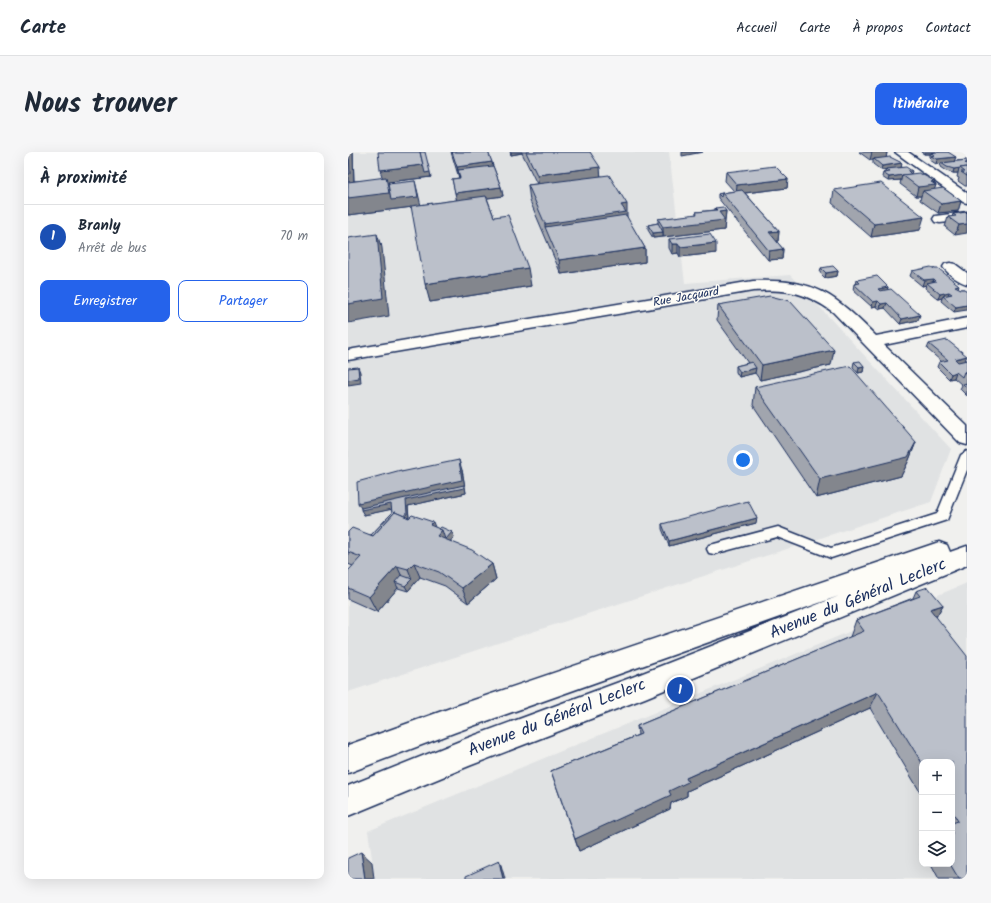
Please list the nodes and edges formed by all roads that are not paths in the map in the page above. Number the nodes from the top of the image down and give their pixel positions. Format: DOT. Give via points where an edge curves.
graph roads {
  1 [pos="901,152"];
  2 [pos="967,199"];
  3 [pos="967,216"];
  4 [pos="940,219"];
  5 [pos="950,267"];
  6 [pos="967,280"];
  7 [pos="967,322"];
  8 [pos="872,342"];
  9 [pos="348,355"];
  10 [pos="967,438"];
  11 [pos="967,455"];
  12 [pos="967,542"];
  13 [pos="714,549"];
  14 [pos="967,555"];
  15 [pos="348,759"];
  16 [pos="348,801"];
  1 -- 2 [label="street"];
  3 -- 4 [label="street"];
  5 -- 6 [label="street"];
  7 -- 8 [label="street"];
  8 -- 9 [label="street, Rue Jacquard" via="822,296 802,288 777,285 753,286"];
  8 -- 10 [label="street, Rue Jacquard"];
  11 -- 13 [label="lane" via="942,517 831,553 778,532"];
  12 -- 15 [label="street, Avenue du Général Leclerc"];
  14 -- 16 [label="street, Avenue du Général Leclerc" via="636,689 465,753"];
}
